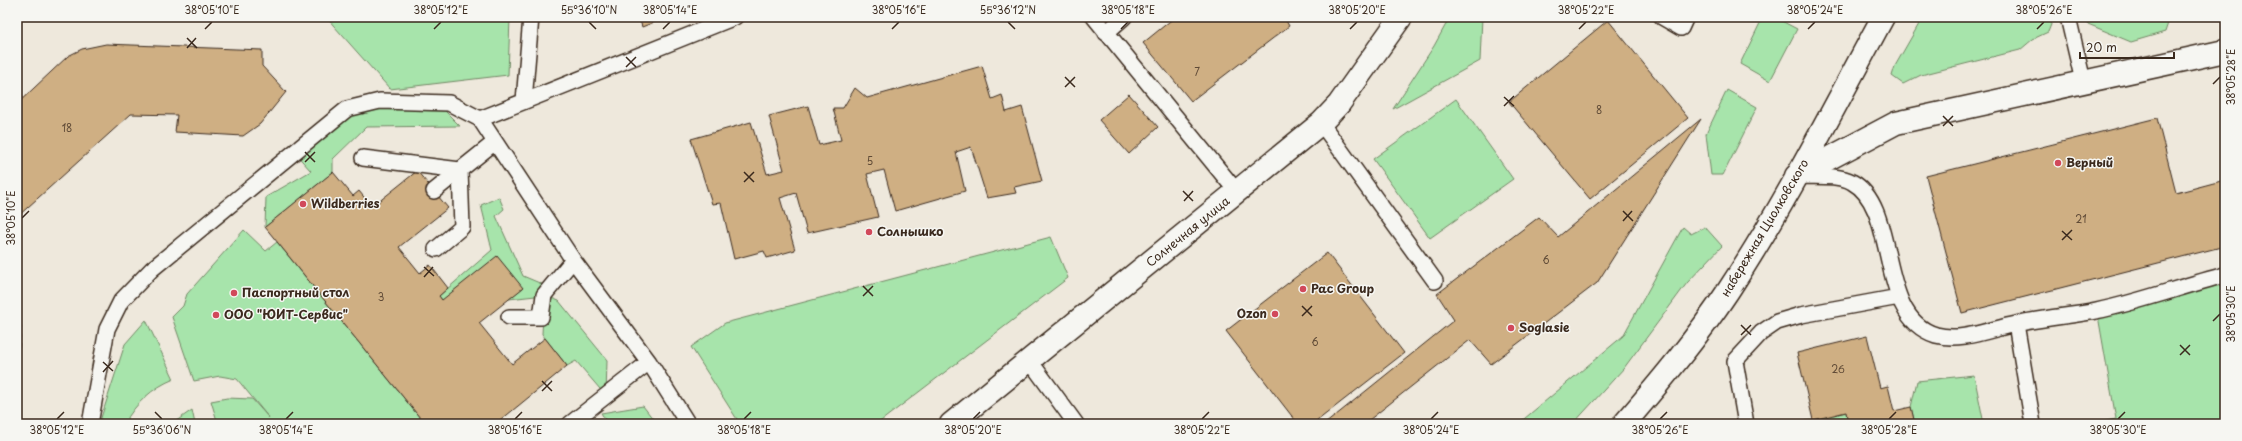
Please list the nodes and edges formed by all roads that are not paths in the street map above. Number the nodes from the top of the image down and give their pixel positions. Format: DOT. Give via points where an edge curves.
graph roads {
  1 [pos="531,17"];
  2 [pos="735,17"];
  3 [pos="1094,17"];
  4 [pos="1124,17"];
  5 [pos="1401,17"];
  6 [pos="1662,17"];
  7 [pos="1686,17"];
  8 [pos="1883,17"];
  9 [pos="2068,17"];
  10 [pos="1106,33"];
  11 [pos="2225,51"];
  12 [pos="2083,81"];
  13 [pos="524,101"];
  14 [pos="480,119"];
  15 [pos="1321,123"];
  16 [pos="494,142"];
  17 [pos="363,158"];
  18 [pos="460,170"];
  19 [pos="1796,176"];
  20 [pos="434,191"];
  21 [pos="1237,192"];
  22 [pos="436,249"];
  23 [pos="573,260"];
  24 [pos="2225,275"];
  25 [pos="1435,281"];
  26 [pos="1899,297"];
  27 [pos="509,317"];
  28 [pos="2016,324"];
  29 [pos="1030,360"];
  30 [pos="649,362"];
  31 [pos="90,424"];
  32 [pos="570,424"];
  33 [pos="688,424"];
  34 [pos="952,424"];
  35 [pos="1076,424"];
  36 [pos="1624,424"];
  37 [pos="1746,424"];
  38 [pos="2033,424"];
  1 -- 13 [label="lane"];
  2 -- 13 [label="lane"];
  3 -- 10 [label="lane"];
  4 -- 10 [label="lane"];
  5 -- 15 [label="street, Солнечная улица" via="1339,104"];
  6 -- 7 [label="lane" via="1681,28"];
  8 -- 19 [label="street, набережная Циолковского"];
  9 -- 12 [label="lane"];
  10 -- 21 [label="lane"];
  11 -- 12 [label="street"];
  12 -- 19 [label="street" via="1896,123"];
  13 -- 14 [label="lane"];
  14 -- 16 [label="lane"];
  14 -- 31 [label="lane" via="449,103 380,102 347,109 152,269 121,301 107,329"];
  15 -- 21 [label="street, Солнечная улица"];
  15 -- 25 [label="lane"];
  16 -- 18 [label="lane"];
  16 -- 23 [label="lane"];
  17 -- 18 [label="lane"];
  18 -- 20 [label="lane"];
  18 -- 22 [label="lane" via="462,227"];
  19 -- 26 [label="lane" via="1845,180 1860,188 1878,223"];
  19 -- 36 [label="street, набережная Циолковского" via="1762,236 1712,314 1691,344"];
  21 -- 29 [label="street, Солнечная улица"];
  23 -- 27 [label="lane" via="544,295 541,317"];
  23 -- 30 [label="lane"];
  24 -- 28 [label="lane" via="2097,310"];
  26 -- 28 [label="lane" via="1913,322 1935,334 1958,338"];
  26 -- 37 [label="lane" via="1777,322 1761,333 1735,361"];
  28 -- 38 [label="lane"];
  29 -- 34 [label="street, Солнечная улица"];
  29 -- 35 [label="lane"];
  30 -- 32 [label="lane"];
  30 -- 33 [label="lane"];
}
